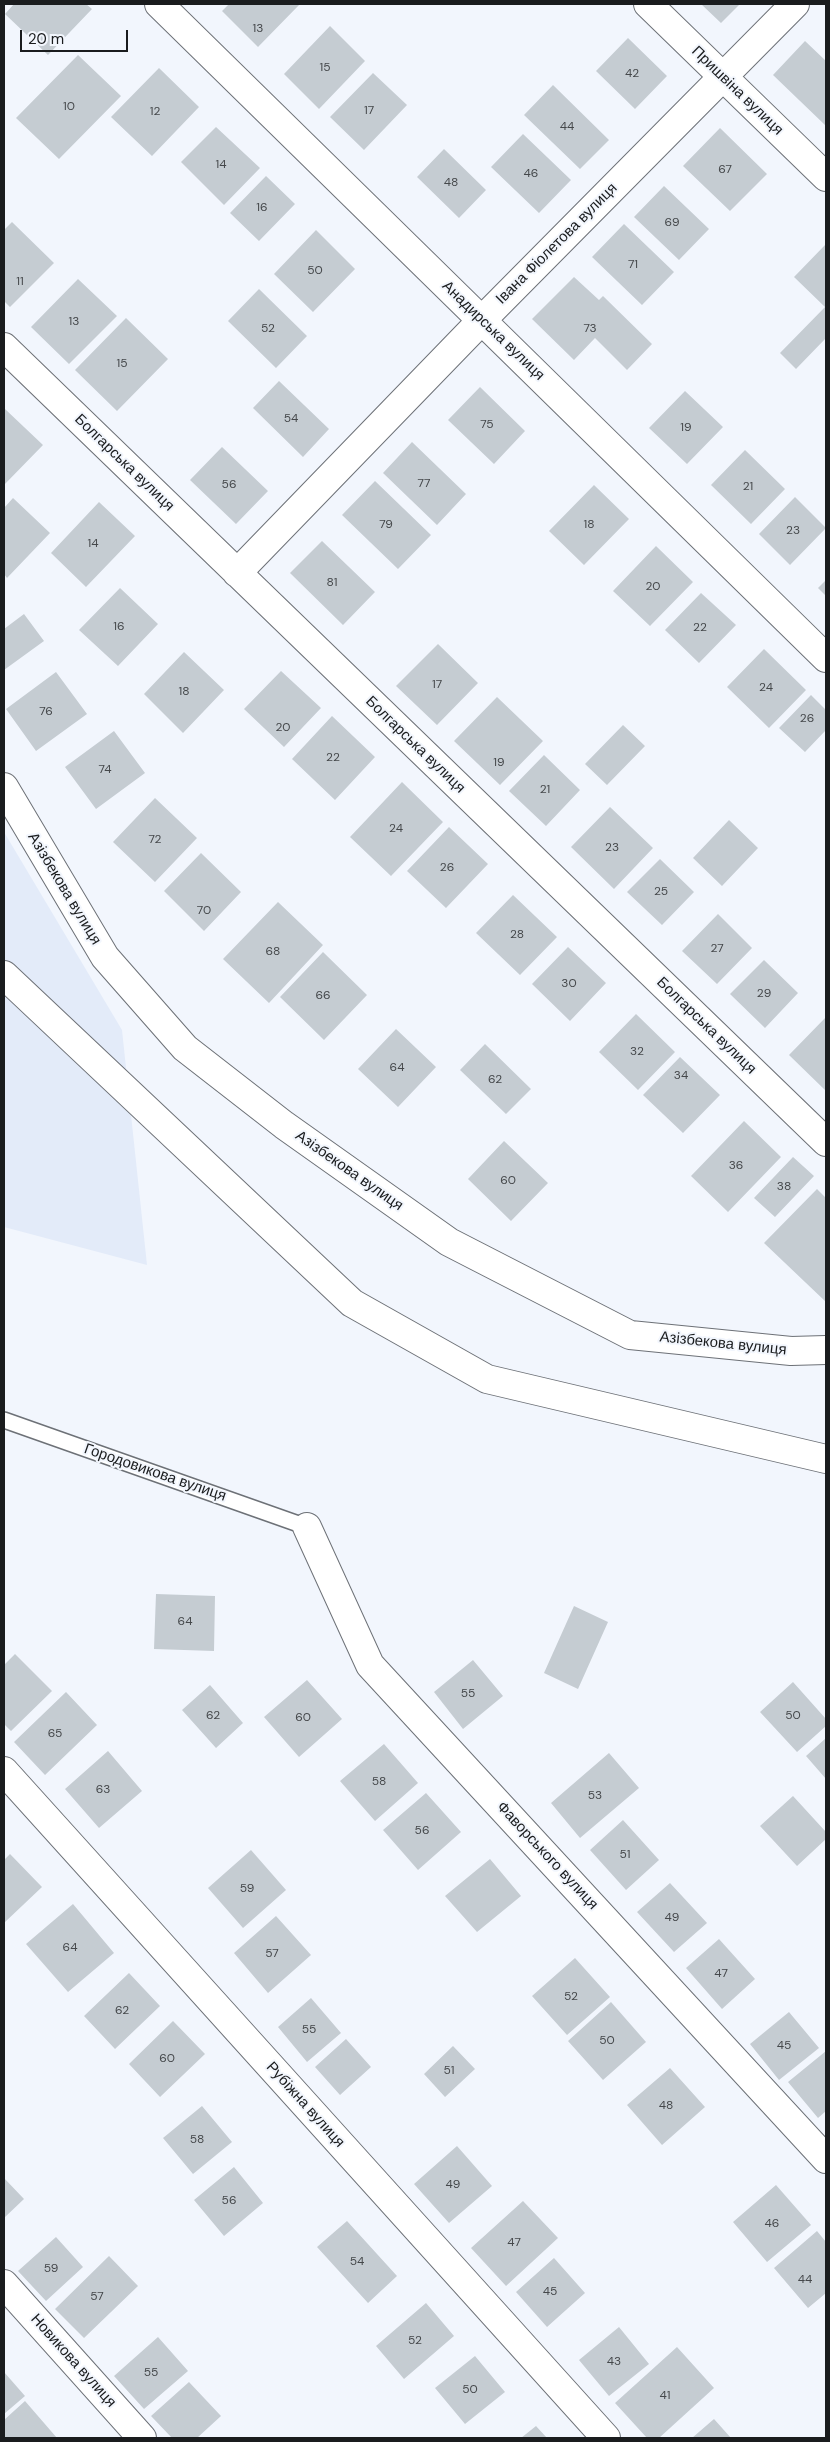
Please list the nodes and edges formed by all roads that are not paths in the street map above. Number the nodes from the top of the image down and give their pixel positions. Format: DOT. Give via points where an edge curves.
graph roads {
  1 [pos="159,4"];
  2 [pos="648,4"];
  3 [pos="795,4"];
  4 [pos="722,76"];
  5 [pos="826,177"];
  6 [pos="482,320"];
  7 [pos="4,347"];
  8 [pos="237,573"];
  9 [pos="826,658"];
  10 [pos="4,787"];
  11 [pos="4,975"];
  12 [pos="826,1142"];
  13 [pos="826,1350"];
  14 [pos="4,1420"];
  15 [pos="826,1459"];
  16 [pos="307,1526"];
  17 [pos="4,1771"];
  18 [pos="826,2159"];
  19 [pos="4,2284"];
  20 [pos="142,2438"];
  21 [pos="606,2438"];
  1 -- 6 [label="street, Анадирська вулиця"];
  2 -- 4 [label="street, Пришвіна вулиця"];
  3 -- 4 [label="street, Івана Фіолетова вулиця"];
  4 -- 5 [label="street, Пришвіна вулиця"];
  4 -- 6 [label="street, Івана Фіолетова вулиця"];
  6 -- 8 [label="street, Івана Фіолетова вулиця"];
  6 -- 9 [label="street, Анадирська вулиця"];
  7 -- 8 [label="street, Болгарська вулиця"];
  8 -- 12 [label="street, Болгарська вулиця"];
  10 -- 13 [label="street, Азізбекова вулиця" via="105,957 185,1048 284,1125 449,1242 630,1335 791,1351"];
  11 -- 15 [label="street" via="352,1303 487,1379"];
  14 -- 16 [label="lane, Городовикова вулиця"];
  16 -- 18 [label="street, Фаворського вулиця" via="370,1665"];
  17 -- 21 [label="street, Рубіжна вулиця"];
  19 -- 20 [label="street, Новикова вулиця"];
}
